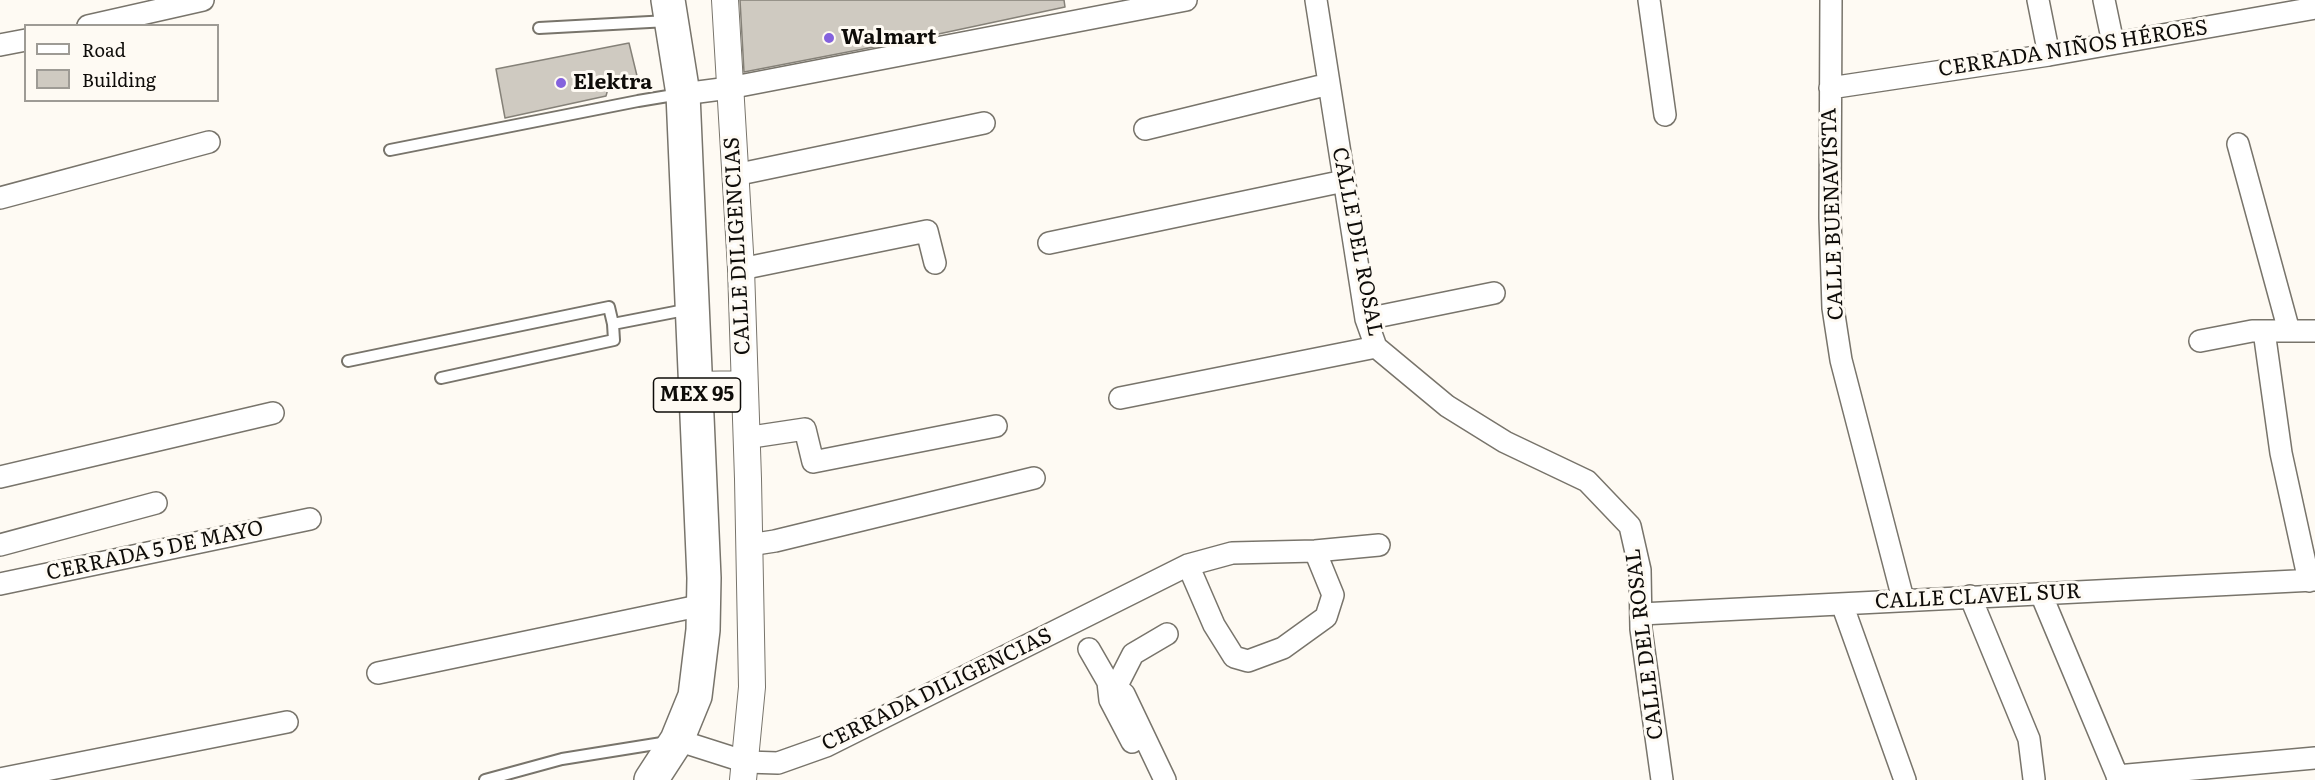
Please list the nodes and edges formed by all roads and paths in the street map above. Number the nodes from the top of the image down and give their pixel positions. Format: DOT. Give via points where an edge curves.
graph roads {
  1 [pos="203,0"];
  2 [pos="725,0"];
  3 [pos="1186,0"];
  4 [pos="1316,0"];
  5 [pos="1649,0"];
  6 [pos="1831,0"];
  7 [pos="2038,0"];
  8 [pos="2104,0"];
  9 [pos="2315,8"];
  10 [pos="2251,9"];
  11 [pos="670,10"];
  12 [pos="97,24"];
  13 [pos="539,28"];
  14 [pos="24,39"];
  15 [pos="2113,43"];
  16 [pos="0,45"];
  17 [pos="2049,55"];
  18 [pos="1329,84"];
  19 [pos="729,88"];
  20 [pos="1830,88"];
  21 [pos="683,94"];
  22 [pos="1665,115"];
  23 [pos="984,123"];
  24 [pos="1145,129"];
  25 [pos="209,142"];
  26 [pos="2238,144"];
  27 [pos="390,150"];
  28 [pos="735,175"];
  29 [pos="1344,181"];
  30 [pos="0,198"];
  31 [pos="1049,243"];
  32 [pos="935,263"];
  33 [pos="741,269"];
  34 [pos="1494,293"];
  35 [pos="693,308"];
  36 [pos="1366,319"];
  37 [pos="613,324"];
  38 [pos="2264,331"];
  39 [pos="2289,331"];
  40 [pos="2315,331"];
  41 [pos="2200,341"];
  42 [pos="1376,347"];
  43 [pos="348,361"];
  44 [pos="441,378"];
  45 [pos="744,384"];
  46 [pos="696,385"];
  47 [pos="1120,398"];
  48 [pos="273,413"];
  49 [pos="996,426"];
  50 [pos="745,438"];
  51 [pos="0,477"];
  52 [pos="1034,478"];
  53 [pos="156,503"];
  54 [pos="310,519"];
  55 [pos="0,545"];
  56 [pos="749,545"];
  57 [pos="1379,545"];
  58 [pos="1316,551"];
  59 [pos="1188,565"];
  60 [pos="2312,580"];
  61 [pos="0,584"];
  62 [pos="2042,594"];
  63 [pos="1971,596"];
  64 [pos="1903,599"];
  65 [pos="1842,604"];
  66 [pos="703,605"];
  67 [pos="1641,614"];
  68 [pos="1167,634"];
  69 [pos="1089,649"];
  70 [pos="378,673"];
  71 [pos="1111,690"];
  72 [pos="287,722"];
  73 [pos="677,740"];
  74 [pos="2315,758"];
  75 [pos="744,771"];
  76 [pos="650,776"];
  77 [pos="2118,778"];
  78 [pos="0,779"];
  79 [pos="2034,779"];
  80 [pos="485,780"];
  81 [pos="1151,780"];
  82 [pos="1165,780"];
  83 [pos="1662,780"];
  84 [pos="1905,780"];
  1 -- 12 [label="street"];
  2 -- 19 [label="street, CALLE DILIGENCIAS"];
  3 -- 19 [label="street"];
  4 -- 18 [label="street, CALLE DEL ROSAL"];
  5 -- 22 [label="street"];
  6 -- 20 [label="street, CALLE BUENAVISTA"];
  7 -- 17 [label="street"];
  8 -- 15 [label="street"];
  9 -- 10 [label="street, CERRADA NIÑOS HÉROES"];
  10 -- 15 [label="street, CERRADA NIÑOS HÉROES"];
  11 -- 13 [label="lane"];
  11 -- 21 [label="main road, MEX 95"];
  14 -- 16 [label="street"];
  15 -- 17 [label="street, CERRADA NIÑOS HÉROES"];
  17 -- 20 [label="street, CERRADA NIÑOS HÉROES"];
  18 -- 24 [label="street"];
  18 -- 29 [label="street, CALLE DEL ROSAL"];
  19 -- 21 [label="street"];
  19 -- 28 [label="street, CALLE DILIGENCIAS"];
  20 -- 64 [label="street, CALLE BUENAVISTA" via="1833,308 1841,360"];
  21 -- 27 [label="lane"];
  21 -- 35 [label="main road, MEX 95"];
  23 -- 28 [label="street"];
  25 -- 30 [label="street"];
  26 -- 39 [label="street"];
  28 -- 33 [label="street, CALLE DILIGENCIAS"];
  29 -- 31 [label="street"];
  29 -- 36 [label="street, CALLE DEL ROSAL"];
  32 -- 33 [label="street" via="927,231"];
  33 -- 45 [label="street, CALLE DILIGENCIAS"];
  34 -- 36 [label="street"];
  35 -- 37 [label="lane"];
  35 -- 46 [label="main road, MEX 95"];
  36 -- 42 [label="street, CALLE DEL ROSAL"];
  37 -- 43 [label="lane" via="609,307"];
  37 -- 44 [label="lane" via="614,340"];
  38 -- 39 [label="street"];
  38 -- 41 [label="street"];
  38 -- 60 [label="street" via="2281,453"];
  39 -- 40 [label="street"];
  42 -- 47 [label="street"];
  42 -- 67 [label="street, CALLE DEL ROSAL" via="1447,406 1505,442 1587,482 1613,507 1630,526 1640,570"];
  45 -- 46 [label="street"];
  45 -- 50 [label="street, CALLE DILIGENCIAS"];
  46 -- 66 [label="main road, MEX 95"];
  48 -- 51 [label="street"];
  49 -- 50 [label="street" via="813,462 805,429"];
  50 -- 56 [label="street, CALLE DILIGENCIAS"];
  52 -- 56 [label="street"];
  53 -- 55 [label="street"];
  54 -- 61 [label="street, CERRADA 5 DE MAYO"];
  56 -- 75 [label="street, CALLE DILIGENCIAS" via="752,687"];
  57 -- 58 [label="street, CERRADA DILIGENCIAS"];
  58 -- 59 [label="street, CERRADA DILIGENCIAS" via="1232,553"];
  58 -- 59 [label="street" via="1333,595 1326,617 1283,648 1248,661 1234,657 1214,626"];
  59 -- 75 [label="street, CERRADA DILIGENCIAS" via="826,746"];
  60 -- 62 [label="street, CALLE CLAVEL SUR"];
  62 -- 63 [label="street, CALLE CLAVEL SUR"];
  62 -- 77 [label="street"];
  63 -- 64 [label="street, CALLE CLAVEL SUR"];
  63 -- 79 [label="street" via="2029,739"];
  64 -- 65 [label="street, CALLE CLAVEL SUR"];
  65 -- 67 [label="street, CALLE CLAVEL SUR"];
  65 -- 84 [label="street"];
  66 -- 70 [label="street"];
  66 -- 73 [label="main road, MEX 95" via="695,696"];
  67 -- 83 [label="street, CALLE DEL ROSAL"];
  68 -- 71 [label="street" via="1133,654"];
  69 -- 71 [label="street"];
  71 -- 81 [label="street"];
  71 -- 82 [label="street" via="1124,694"];
  72 -- 78 [label="street"];
  73 -- 75 [label="street, CERRADA DILIGENCIAS"];
  73 -- 76 [label="main road, MEX 95"];
  73 -- 80 [label="lane" via="562,759"];
  74 -- 77 [label="street"];
}
